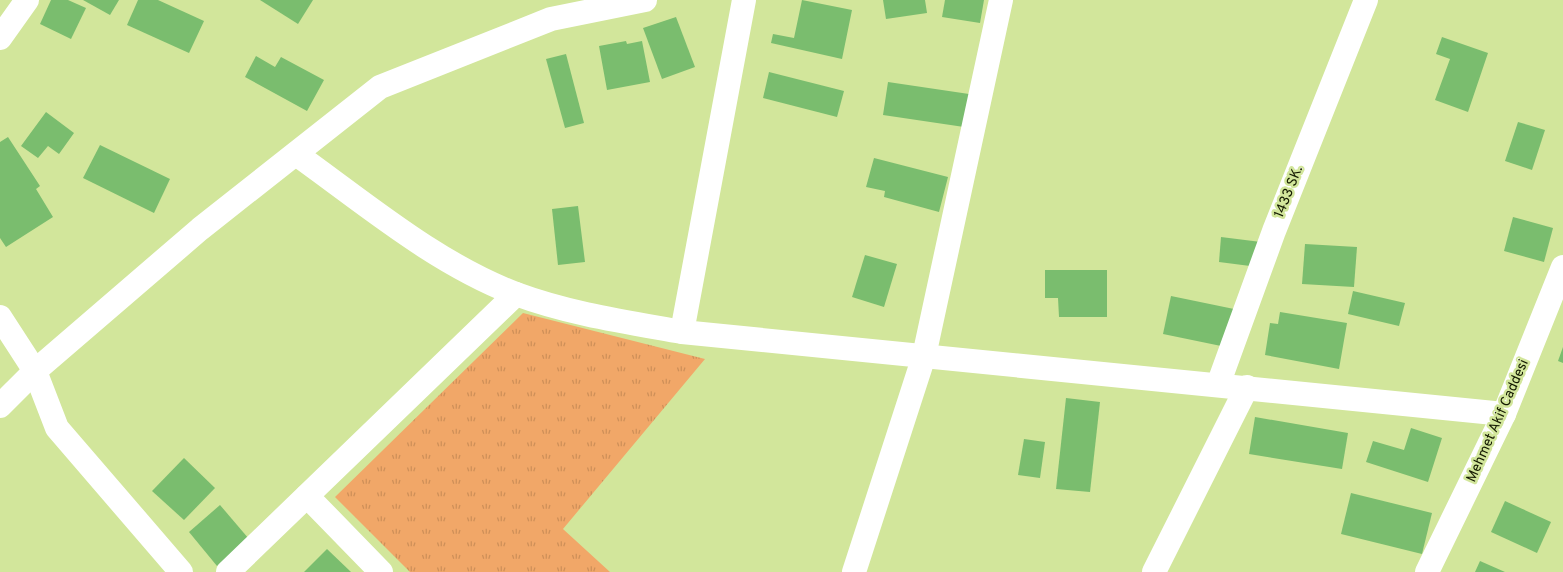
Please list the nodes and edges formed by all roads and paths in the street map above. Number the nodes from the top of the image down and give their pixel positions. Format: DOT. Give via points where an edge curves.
graph roads {
  1 [pos="645,0"];
  2 [pos="744,0"];
  3 [pos="1001,0"];
  4 [pos="1366,0"];
  5 [pos="20,3"];
  6 [pos="0,38"];
  7 [pos="296,154"];
  8 [pos="1563,267"];
  9 [pos="516,294"];
  10 [pos="0,317"];
  11 [pos="682,332"];
  12 [pos="924,356"];
  13 [pos="35,372"];
  14 [pos="1218,385"];
  15 [pos="1247,387"];
  16 [pos="0,406"];
  17 [pos="1504,414"];
  18 [pos="307,496"];
  19 [pos="181,572"];
  20 [pos="228,572"];
  21 [pos="381,572"];
  22 [pos="854,572"];
  23 [pos="1154,572"];
  24 [pos="1427,572"];
  1 -- 7 [label="street" via="551,19 380,88"];
  2 -- 11 [label="street"];
  3 -- 12 [label="street"];
  4 -- 14 [label="street, 1433 SK." via="1274,231"];
  5 -- 6 [label="street"];
  7 -- 9 [label="street" via="451,263"];
  7 -- 13 [label="street" via="200,230"];
  8 -- 17 [label="street, Mehmet Akif Caddesi"];
  9 -- 11 [label="street" via="597,318"];
  9 -- 18 [label="street"];
  10 -- 13 [label="street"];
  11 -- 12 [label="street"];
  12 -- 14 [label="street"];
  12 -- 22 [label="street"];
  13 -- 16 [label="street"];
  13 -- 19 [label="street" via="57,428"];
  14 -- 15 [label="street"];
  15 -- 17 [label="street"];
  15 -- 23 [label="street"];
  17 -- 24 [label="street, Mehmet Akif Caddesi"];
  18 -- 20 [label="street"];
  18 -- 21 [label="street"];
}
